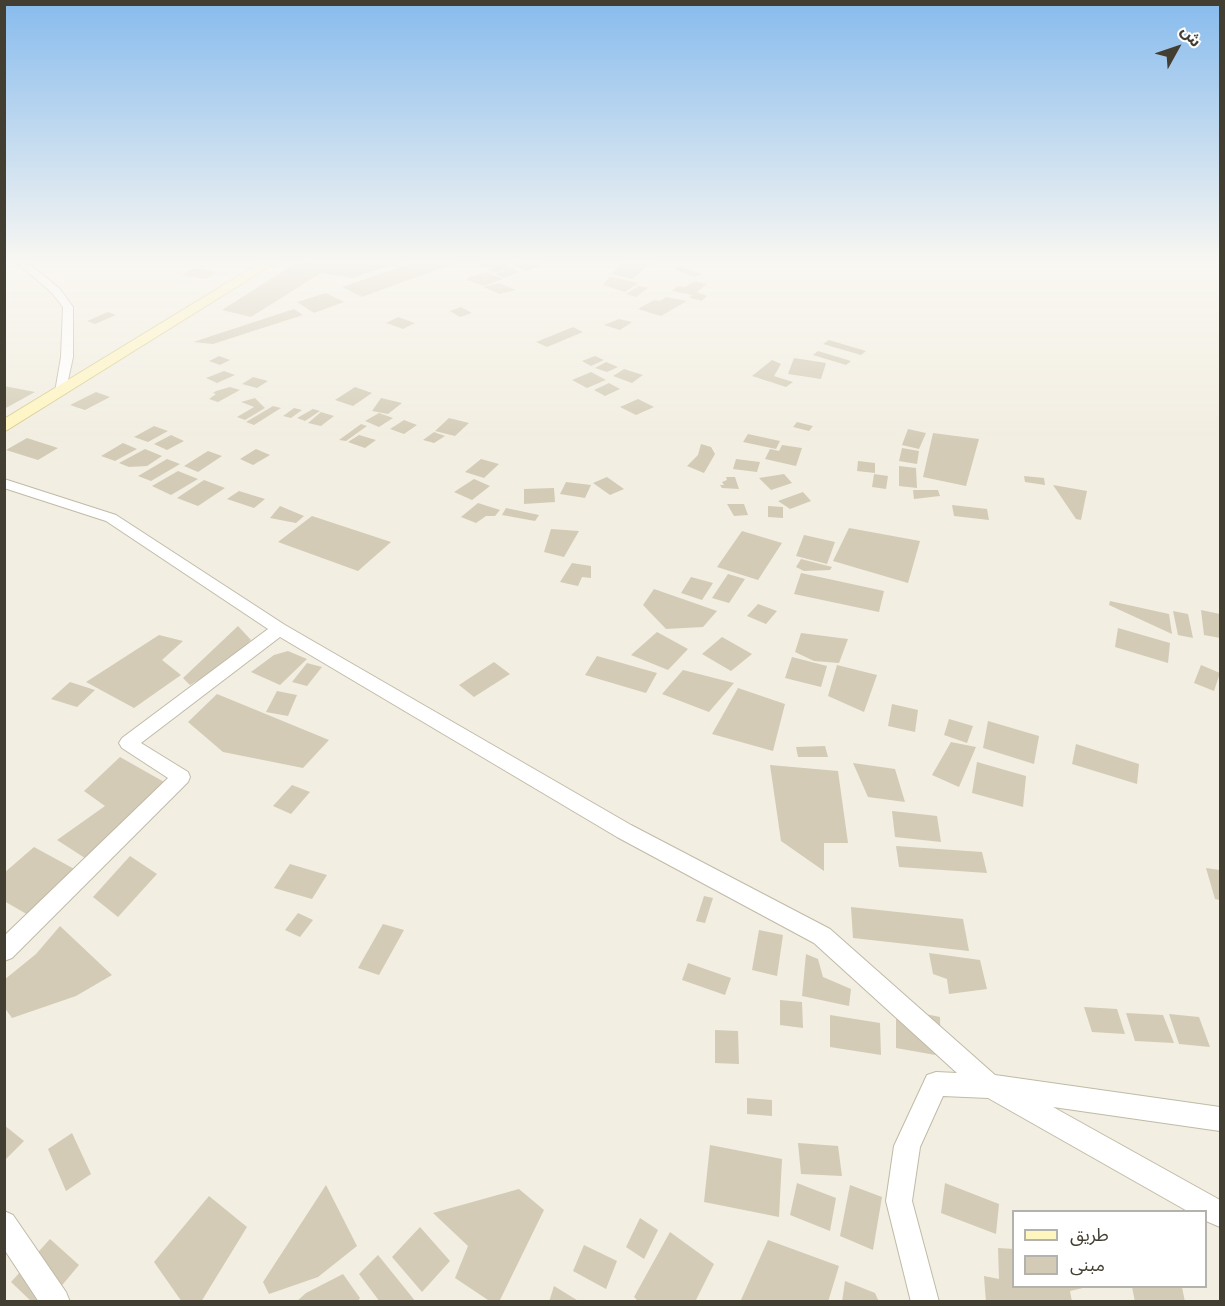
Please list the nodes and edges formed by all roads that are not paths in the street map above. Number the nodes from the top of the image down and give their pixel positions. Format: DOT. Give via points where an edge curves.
graph roads {
  1 [pos="67,322"];
  2 [pos="174,322"];
  3 [pos="61,392"];
  4 [pos="4,427"];
  5 [pos="4,483"];
  6 [pos="279,629"];
  7 [pos="4,951"];
  8 [pos="990,1086"];
  9 [pos="1221,1119"];
  10 [pos="1221,1214"];
  11 [pos="4,1224"];
  12 [pos="56,1302"];
  13 [pos="925,1302"];
  1 -- 3 [label="street" via="67,357"];
  2 -- 3 [label="street"];
  3 -- 4 [label="street"];
  5 -- 6 [label="street" via="111,518"];
  6 -- 7 [label="street" via="128,742 181,777"];
  6 -- 8 [label="street" via="624,831 822,936"];
  8 -- 9 [label="street"];
  8 -- 10 [label="street"];
  8 -- 13 [label="street" via="936,1084 907,1146 899,1201"];
  11 -- 12 [label="street"];
}
